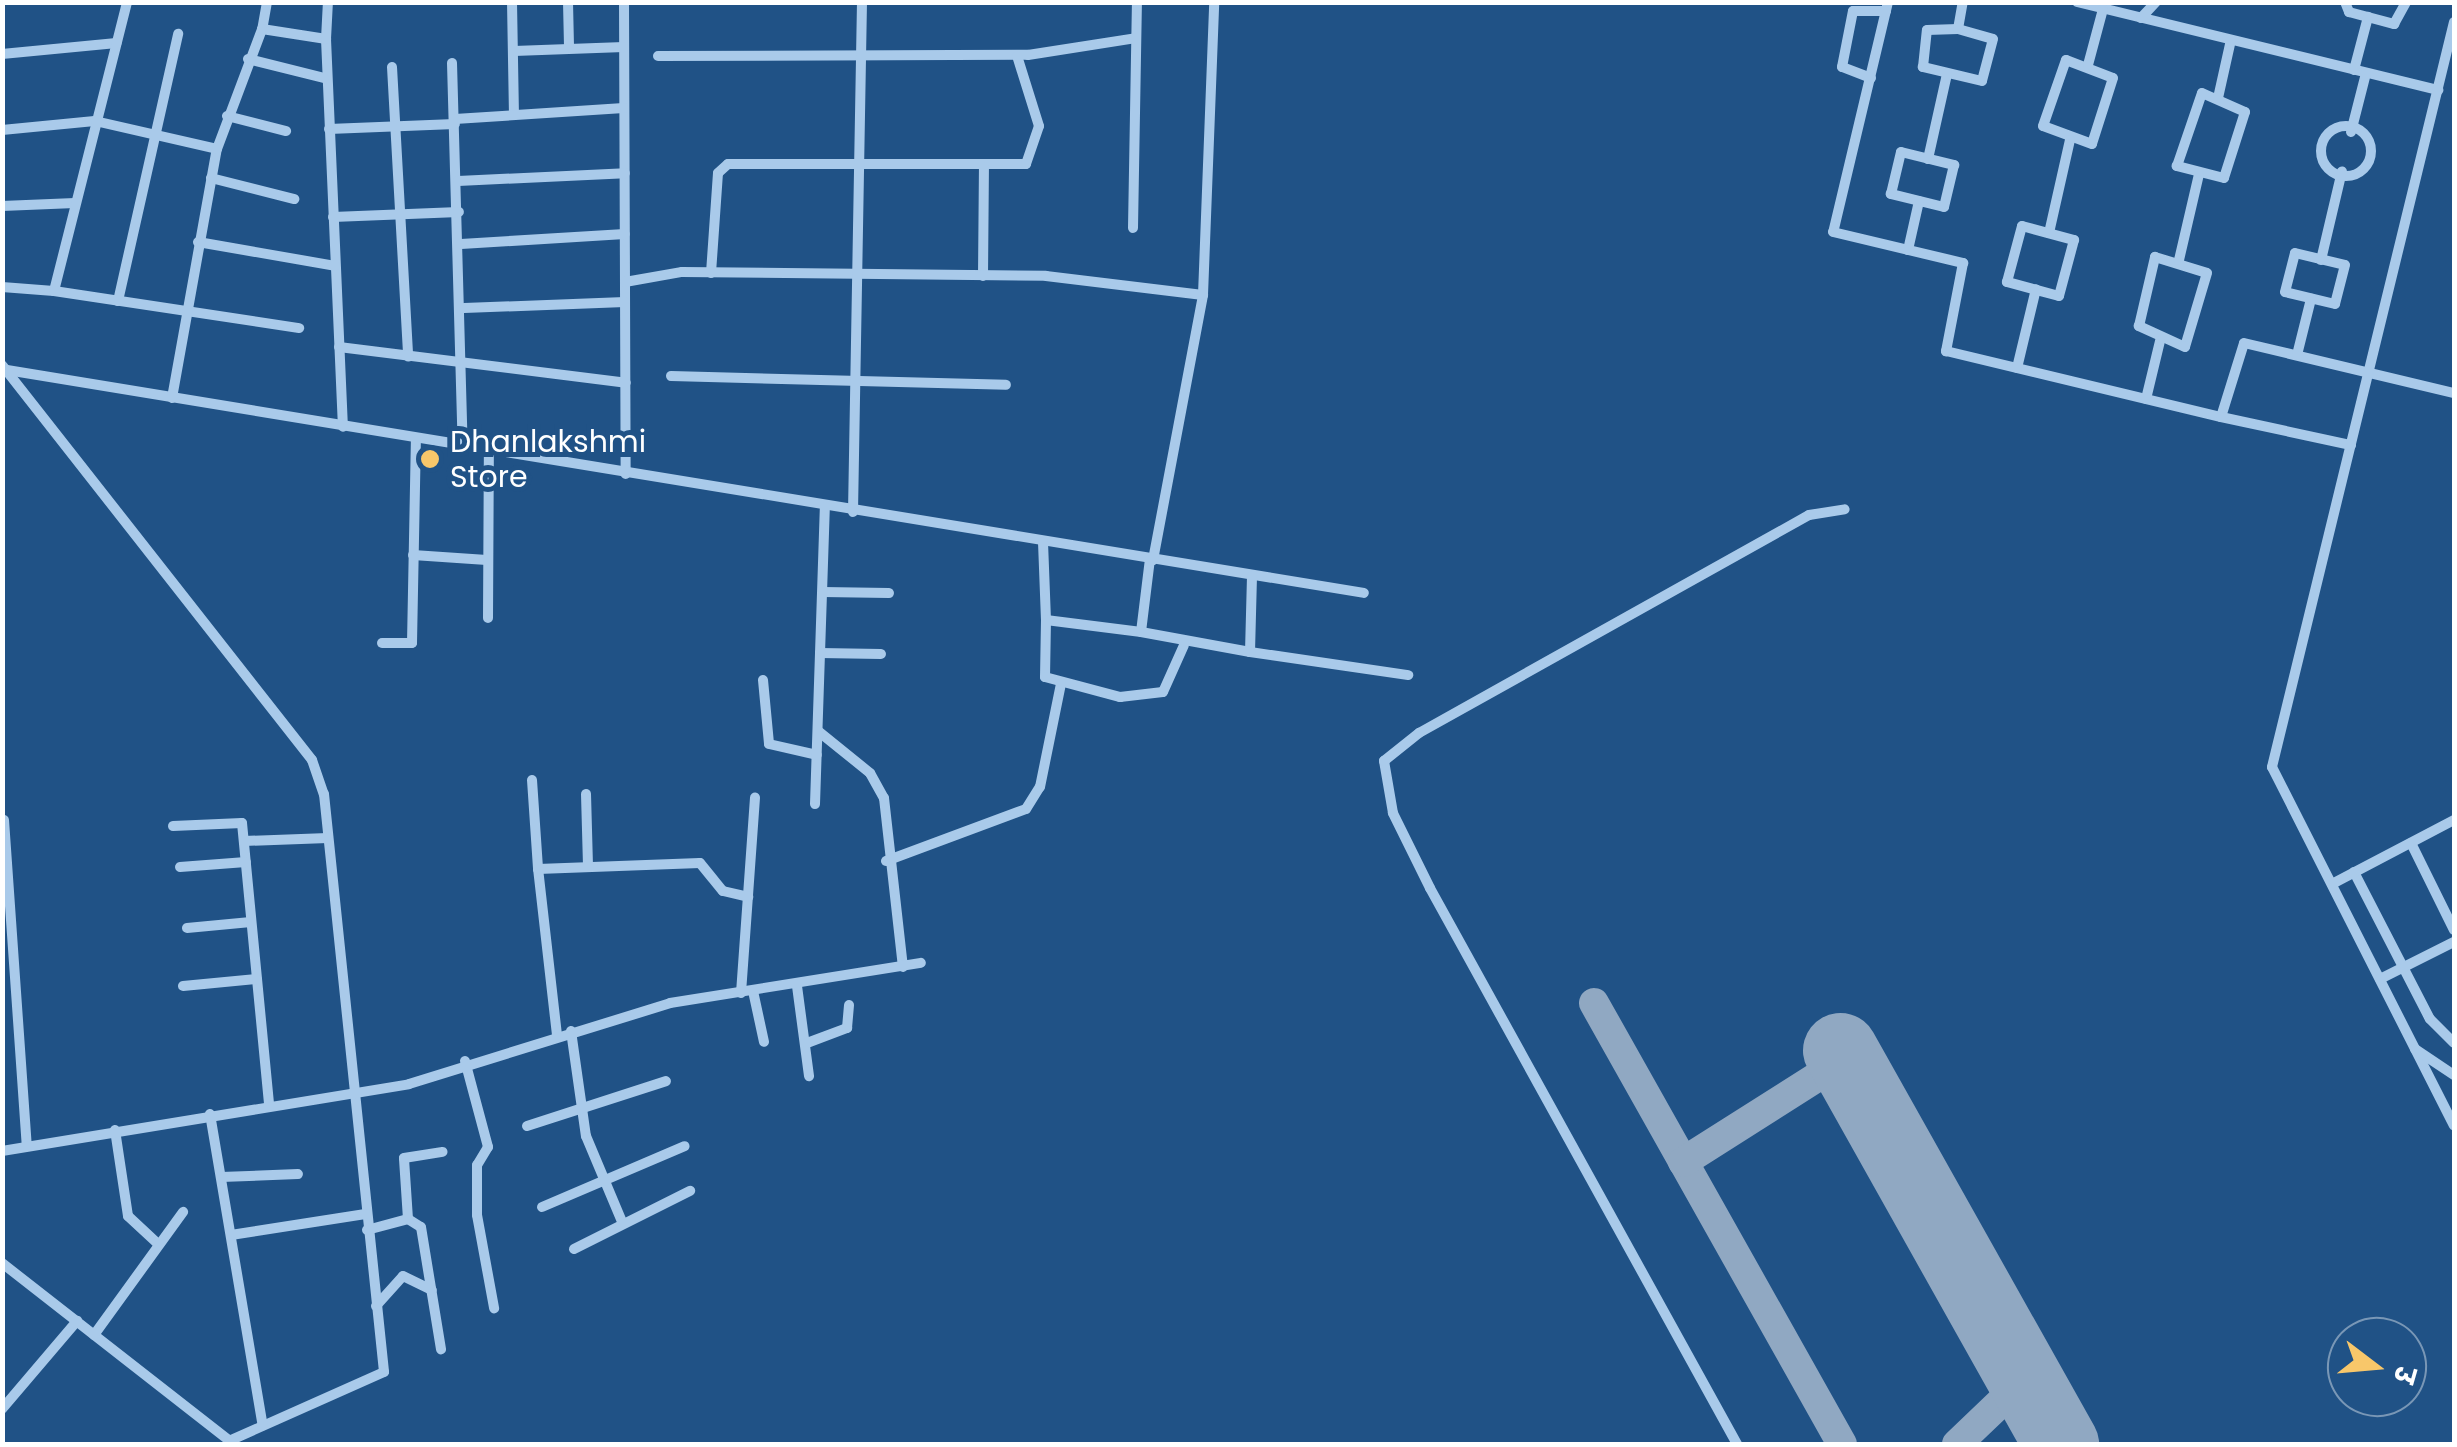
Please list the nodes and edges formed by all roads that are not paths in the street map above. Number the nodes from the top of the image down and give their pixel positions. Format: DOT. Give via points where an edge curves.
graph roads {
  1 [pos="127,2"];
  2 [pos="267,2"];
  3 [pos="328,2"];
  4 [pos="512,2"];
  5 [pos="568,2"];
  6 [pos="624,2"];
  7 [pos="862,2"];
  8 [pos="1137,2"];
  9 [pos="1214,2"];
  10 [pos="1964,2"];
  11 [pos="2077,2"];
  12 [pos="2156,2"];
  13 [pos="2345,2"];
  14 [pos="2406,2"];
  15 [pos="1887,7"];
  16 [pos="2102,9"];
  17 [pos="2368,17"];
  18 [pos="2141,18"];
  19 [pos="2454,22"];
  20 [pos="262,29"];
  21 [pos="1958,29"];
  22 [pos="178,34"];
  23 [pos="1136,38"];
  24 [pos="326,39"];
  25 [pos="2231,40"];
  26 [pos="116,43"];
  27 [pos="569,47"];
  28 [pos="624,47"];
  29 [pos="514,51"];
  30 [pos="2,54"];
  31 [pos="658,56"];
  32 [pos="1018,56"];
  33 [pos="248,60"];
  34 [pos="860,62"];
  35 [pos="452,63"];
  36 [pos="2088,65"];
  37 [pos="392,67"];
  38 [pos="2360,71"];
  39 [pos="1947,74"];
  40 [pos="324,78"];
  41 [pos="1871,78"];
  42 [pos="2438,90"];
  43 [pos="2218,98"];
  44 [pos="624,108"];
  45 [pos="514,115"];
  46 [pos="227,116"];
  47 [pos="95,121"];
  48 [pos="455,122"];
  49 [pos="395,127"];
  50 [pos="329,129"];
  51 [pos="2,130"];
  52 [pos="286,131"];
  53 [pos="2352,132"];
  54 [pos="154,134"];
  55 [pos="2070,140"];
  56 [pos="217,149"];
  57 [pos="1928,159"];
  58 [pos="859,167"];
  59 [pos="984,167"];
  60 [pos="2342,170"];
  61 [pos="625,173"];
  62 [pos="2200,174"];
  63 [pos="211,178"];
  64 [pos="458,181"];
  65 [pos="294,199"];
  66 [pos="1918,201"];
  67 [pos="75,203"];
  68 [pos="2,206"];
  69 [pos="459,212"];
  70 [pos="400,213"];
  71 [pos="333,217"];
  72 [pos="1133,228"];
  73 [pos="2049,233"];
  74 [pos="625,234"];
  75 [pos="198,242"];
  76 [pos="461,244"];
  77 [pos="1908,250"];
  78 [pos="2179,260"];
  79 [pos="2320,260"];
  80 [pos="336,266"];
  81 [pos="711,272"];
  82 [pos="858,275"];
  83 [pos="983,276"];
  84 [pos="625,282"];
  85 [pos="2,286"];
  86 [pos="2036,289"];
  87 [pos="54,290"];
  88 [pos="1203,295"];
  89 [pos="2311,298"];
  90 [pos="118,301"];
  91 [pos="626,302"];
  92 [pos="464,308"];
  93 [pos="186,312"];
  94 [pos="300,328"];
  95 [pos="2160,341"];
  96 [pos="340,347"];
  97 [pos="2297,355"];
  98 [pos="408,357"];
  99 [pos="467,366"];
  100 [pos="5,368"];
  101 [pos="2017,368"];
  102 [pos="2370,370"];
  103 [pos="671,376"];
  104 [pos="856,381"];
  105 [pos="626,383"];
  106 [pos="1006,384"];
  107 [pos="2454,393"];
  108 [pos="172,398"];
  109 [pos="2146,398"];
  110 [pos="2221,416"];
  111 [pos="343,426"];
  112 [pos="416,439"];
  113 [pos="2351,445"];
  114 [pos="463,446"];
  115 [pos="489,451"];
  116 [pos="626,474"];
  117 [pos="826,507"];
  118 [pos="1845,509"];
  119 [pos="854,512"];
  120 [pos="1043,542"];
  121 [pos="414,555"];
  122 [pos="487,560"];
  123 [pos="1151,560"];
  124 [pos="1252,576"];
  125 [pos="823,592"];
  126 [pos="889,592"];
  127 [pos="1364,593"];
  128 [pos="488,618"];
  129 [pos="1046,620"];
  130 [pos="1141,632"];
  131 [pos="382,643"];
  132 [pos="1184,645"];
  133 [pos="1250,652"];
  134 [pos="820,653"];
  135 [pos="881,654"];
  136 [pos="1408,675"];
  137 [pos="763,680"];
  138 [pos="1060,684"];
  139 [pos="818,731"];
  140 [pos="817,755"];
  141 [pos="532,780"];
  142 [pos="586,794"];
  143 [pos="755,797"];
  144 [pos="815,804"];
  145 [pos="4,820"];
  146 [pos="2454,820"];
  147 [pos="174,826"];
  148 [pos="328,838"];
  149 [pos="244,841"];
  150 [pos="2410,843"];
  151 [pos="886,860"];
  152 [pos="246,862"];
  153 [pos="588,866"];
  154 [pos="180,867"];
  155 [pos="538,868"];
  156 [pos="2354,872"];
  157 [pos="2332,884"];
  158 [pos="748,897"];
  159 [pos="252,922"];
  160 [pos="187,928"];
  161 [pos="2454,930"];
  162 [pos="2454,942"];
  163 [pos="921,964"];
  164 [pos="904,967"];
  165 [pos="2402,968"];
  166 [pos="257,979"];
  167 [pos="2380,979"];
  168 [pos="183,986"];
  169 [pos="796,986"];
  170 [pos="747,992"];
  171 [pos="849,1005"];
  172 [pos="571,1031"];
  173 [pos="557,1035"];
  174 [pos="764,1042"];
  175 [pos="807,1042"];
  176 [pos="2454,1043"];
  177 [pos="2416,1049"];
  178 [pos="465,1061"];
  179 [pos="2454,1074"];
  180 [pos="810,1076"];
  181 [pos="666,1080"];
  182 [pos="350,1093"];
  183 [pos="581,1104"];
  184 [pos="269,1105"];
  185 [pos="210,1114"];
  186 [pos="527,1126"];
  187 [pos="2454,1126"];
  188 [pos="115,1130"];
  189 [pos="27,1146"];
  190 [pos="685,1146"];
  191 [pos="2,1151"];
  192 [pos="443,1152"];
  193 [pos="298,1174"];
  194 [pos="221,1177"];
  195 [pos="604,1180"];
  196 [pos="690,1191"];
  197 [pos="542,1206"];
  198 [pos="184,1212"];
  199 [pos="365,1214"];
  200 [pos="408,1220"];
  201 [pos="623,1224"];
  202 [pos="367,1230"];
  203 [pos="230,1235"];
  204 [pos="158,1244"];
  205 [pos="574,1249"];
  206 [pos="2,1262"];
  207 [pos="432,1290"];
  208 [pos="376,1306"];
  209 [pos="494,1308"];
  210 [pos="76,1322"];
  211 [pos="94,1335"];
  212 [pos="442,1349"];
  213 [pos="2,1410"];
  214 [pos="263,1426"];
  215 [pos="231,1443"];
  216 [pos="1737,1444"];
  1 -- 26 [label="street"];
  2 -- 20 [label="street"];
  3 -- 24 [label="street"];
  4 -- 29 [label="street"];
  5 -- 27 [label="street"];
  6 -- 28 [label="street"];
  7 -- 34 [label="street"];
  8 -- 23 [label="street"];
  9 -- 88 [label="street"];
  10 -- 21 [label="street"];
  11 -- 16 [label="street"];
  12 -- 18 [label="street"];
  13 -- 17 [label="street"];
  14 -- 17 [label="street" via="2398,24"];
  15 -- 41 [label="street"];
  15 -- 41 [label="street" via="1853,12 1842,67"];
  16 -- 18 [label="street"];
  16 -- 36 [label="street"];
  17 -- 38 [label="street"];
  18 -- 25 [label="street"];
  19 -- 42 [label="street"];
  20 -- 24 [label="street"];
  20 -- 33 [label="street"];
  21 -- 39 [label="street" via="1926,30 1923,67"];
  21 -- 39 [label="street" via="1989,37 1993,54 1982,82"];
  22 -- 54 [label="street"];
  23 -- 32 [label="street"];
  23 -- 72 [label="street"];
  24 -- 40 [label="street"];
  25 -- 38 [label="street"];
  25 -- 43 [label="street"];
  26 -- 30 [label="street"];
  26 -- 47 [label="street"];
  27 -- 28 [label="street"];
  27 -- 29 [label="street"];
  28 -- 44 [label="street"];
  29 -- 45 [label="street"];
  31 -- 34 [label="street"];
  32 -- 34 [label="street"];
  32 -- 59 [label="street" via="1037,113 1036,150 1026,164"];
  33 -- 40 [label="street"];
  33 -- 46 [label="street"];
  34 -- 58 [label="street"];
  35 -- 48 [label="street"];
  36 -- 55 [label="street" via="2113,82 2095,142"];
  36 -- 55 [label="street" via="2062,61 2043,122"];
  37 -- 49 [label="street"];
  38 -- 42 [label="street"];
  38 -- 53 [label="street"];
  39 -- 57 [label="street"];
  40 -- 50 [label="street"];
  41 -- 77 [label="street" via="1833,232"];
  42 -- 102 [label="street"];
  43 -- 62 [label="street" via="2192,100 2176,161"];
  43 -- 62 [label="street" via="2245,112 2229,173"];
  44 -- 45 [label="street"];
  44 -- 61 [label="street"];
  45 -- 48 [label="street"];
  46 -- 52 [label="street"];
  46 -- 56 [label="street"];
  47 -- 51 [label="street"];
  47 -- 54 [label="street"];
  47 -- 67 [label="street"];
  48 -- 49 [label="street"];
  48 -- 64 [label="street"];
  49 -- 50 [label="street"];
  49 -- 70 [label="street"];
  50 -- 71 [label="street"];
  53 -- 60 [label="street" via="2375,142 2368,172"];
  53 -- 60 [label="street" via="2327,128 2318,158"];
  54 -- 56 [label="street"];
  54 -- 90 [label="street"];
  55 -- 73 [label="street"];
  56 -- 63 [label="street"];
  57 -- 66 [label="street" via="1954,165 1944,207"];
  57 -- 66 [label="street" via="1901,152 1890,194"];
  58 -- 59 [label="street"];
  58 -- 81 [label="street" via="720,166"];
  58 -- 82 [label="street"];
  59 -- 83 [label="street"];
  60 -- 79 [label="street"];
  61 -- 64 [label="street"];
  61 -- 74 [label="street"];
  62 -- 78 [label="street"];
  63 -- 65 [label="street"];
  63 -- 75 [label="street"];
  64 -- 69 [label="street"];
  66 -- 77 [label="street"];
  67 -- 68 [label="street"];
  67 -- 87 [label="street"];
  69 -- 70 [label="street"];
  69 -- 76 [label="street"];
  70 -- 71 [label="street"];
  70 -- 98 [label="street"];
  71 -- 80 [label="street"];
  73 -- 86 [label="street" via="2074,240 2059,296"];
  73 -- 86 [label="street" via="2022,226 2007,282"];
  74 -- 76 [label="street"];
  74 -- 84 [label="street"];
  75 -- 80 [label="street"];
  75 -- 93 [label="street"];
  76 -- 92 [label="street"];
  77 -- 101 [label="street" via="1963,264 1946,350"];
  78 -- 95 [label="street" via="2158,256 2150,266 2138,322"];
  78 -- 95 [label="street" via="2207,278 2188,345"];
  79 -- 89 [label="street" via="2345,265 2336,304"];
  79 -- 89 [label="street" via="2295,253 2285,292"];
  80 -- 96 [label="street"];
  81 -- 82 [label="street"];
  81 -- 84 [label="street"];
  82 -- 83 [label="street"];
  82 -- 104 [label="street"];
  83 -- 88 [label="street"];
  84 -- 91 [label="street"];
  85 -- 87 [label="street"];
  86 -- 101 [label="street"];
  87 -- 90 [label="street"];
  88 -- 123 [label="street"];
  89 -- 97 [label="street"];
  90 -- 93 [label="street"];
  91 -- 92 [label="street"];
  91 -- 105 [label="street"];
  92 -- 99 [label="street"];
  93 -- 94 [label="street"];
  93 -- 108 [label="street"];
  95 -- 109 [label="street"];
  96 -- 98 [label="street"];
  96 -- 111 [label="street"];
  97 -- 102 [label="street"];
  97 -- 110 [label="street" via="2244,342"];
  98 -- 99 [label="street"];
  99 -- 105 [label="street"];
  99 -- 114 [label="street"];
  100 -- 108 [label="street"];
  100 -- 148 [label="street" via="312,760"];
  101 -- 109 [label="street"];
  102 -- 107 [label="street"];
  102 -- 113 [label="street"];
  103 -- 104 [label="street"];
  104 -- 106 [label="street"];
  104 -- 119 [label="street"];
  105 -- 116 [label="street"];
  108 -- 111 [label="street"];
  109 -- 110 [label="street"];
  110 -- 113 [label="street"];
  111 -- 112 [label="street"];
  112 -- 114 [label="street"];
  112 -- 121 [label="street"];
  113 -- 157 [label="street" via="2272,767"];
  114 -- 115 [label="street"];
  115 -- 116 [label="street"];
  115 -- 122 [label="street"];
  116 -- 117 [label="street"];
  117 -- 119 [label="street"];
  117 -- 125 [label="street"];
  118 -- 216 [label="street" via="1809,515 1419,733 1384,762 1393,814 1430,888"];
  119 -- 120 [label="street"];
  120 -- 123 [label="street"];
  120 -- 129 [label="street"];
  121 -- 122 [label="street"];
  121 -- 131 [label="street" via="412,643"];
  122 -- 128 [label="street"];
  123 -- 124 [label="street"];
  123 -- 130 [label="street"];
  124 -- 127 [label="street"];
  124 -- 133 [label="street"];
  125 -- 126 [label="street"];
  125 -- 134 [label="street"];
  129 -- 130 [label="street"];
  129 -- 138 [label="street" via="1041,667"];
  130 -- 132 [label="street"];
  132 -- 133 [label="street"];
  132 -- 138 [label="street" via="1154,697"];
  133 -- 136 [label="street"];
  134 -- 135 [label="street"];
  134 -- 139 [label="street"];
  137 -- 140 [label="street" via="769,744"];
  138 -- 151 [label="street" via="1040,788 1026,809"];
  139 -- 140 [label="street"];
  139 -- 151 [label="street" via="878,784"];
  140 -- 144 [label="street"];
  141 -- 155 [label="street"];
  142 -- 153 [label="street"];
  143 -- 158 [label="street"];
  145 -- 189 [label="street"];
  146 -- 150 [label="street"];
  147 -- 149 [label="street" via="242,823"];
  148 -- 149 [label="street"];
  148 -- 182 [label="street"];
  149 -- 152 [label="street"];
  150 -- 156 [label="street"];
  150 -- 161 [label="street"];
  151 -- 164 [label="street"];
  152 -- 154 [label="street"];
  152 -- 159 [label="street"];
  153 -- 155 [label="street"];
  153 -- 158 [label="street" via="700,863 723,891"];
  155 -- 173 [label="street"];
  156 -- 157 [label="street"];
  156 -- 165 [label="street"];
  157 -- 167 [label="street"];
  158 -- 170 [label="street"];
  159 -- 160 [label="street"];
  159 -- 166 [label="street"];
  162 -- 165 [label="street"];
  163 -- 164 [label="street"];
  164 -- 169 [label="street"];
  165 -- 167 [label="street"];
  165 -- 176 [label="street"];
  166 -- 168 [label="street"];
  166 -- 184 [label="street"];
  167 -- 177 [label="street"];
  169 -- 170 [label="street"];
  169 -- 175 [label="street"];
  170 -- 172 [label="street"];
  170 -- 174 [label="street"];
  171 -- 175 [label="street" via="847,1028"];
  172 -- 173 [label="street"];
  172 -- 183 [label="street"];
  173 -- 178 [label="street"];
  175 -- 180 [label="street"];
  177 -- 179 [label="street"];
  177 -- 187 [label="street"];
  178 -- 182 [label="street"];
  178 -- 209 [label="street" via="488,1147 477,1165 477,1215"];
  181 -- 183 [label="street"];
  182 -- 184 [label="street"];
  182 -- 199 [label="street"];
  183 -- 186 [label="street"];
  183 -- 195 [label="street"];
  184 -- 185 [label="street"];
  185 -- 188 [label="street"];
  185 -- 194 [label="street"];
  188 -- 189 [label="street"];
  188 -- 204 [label="street" via="128,1216"];
  189 -- 191 [label="street"];
  190 -- 195 [label="street"];
  192 -- 200 [label="street" via="404,1158"];
  193 -- 194 [label="street"];
  194 -- 203 [label="street"];
  195 -- 197 [label="street"];
  195 -- 201 [label="street"];
  196 -- 201 [label="street"];
  198 -- 204 [label="street"];
  199 -- 202 [label="street"];
  199 -- 203 [label="street"];
  200 -- 202 [label="street"];
  200 -- 207 [label="street" via="421,1227"];
  201 -- 205 [label="street"];
  202 -- 208 [label="street"];
  203 -- 214 [label="street"];
  204 -- 211 [label="street"];
  206 -- 210 [label="street"];
  207 -- 208 [label="street" via="403,1276"];
  207 -- 212 [label="street"];
  208 -- 214 [label="street" via="384,1372"];
  210 -- 211 [label="street"];
  210 -- 213 [label="street"];
  211 -- 215 [label="street"];
  214 -- 215 [label="street"];
}
